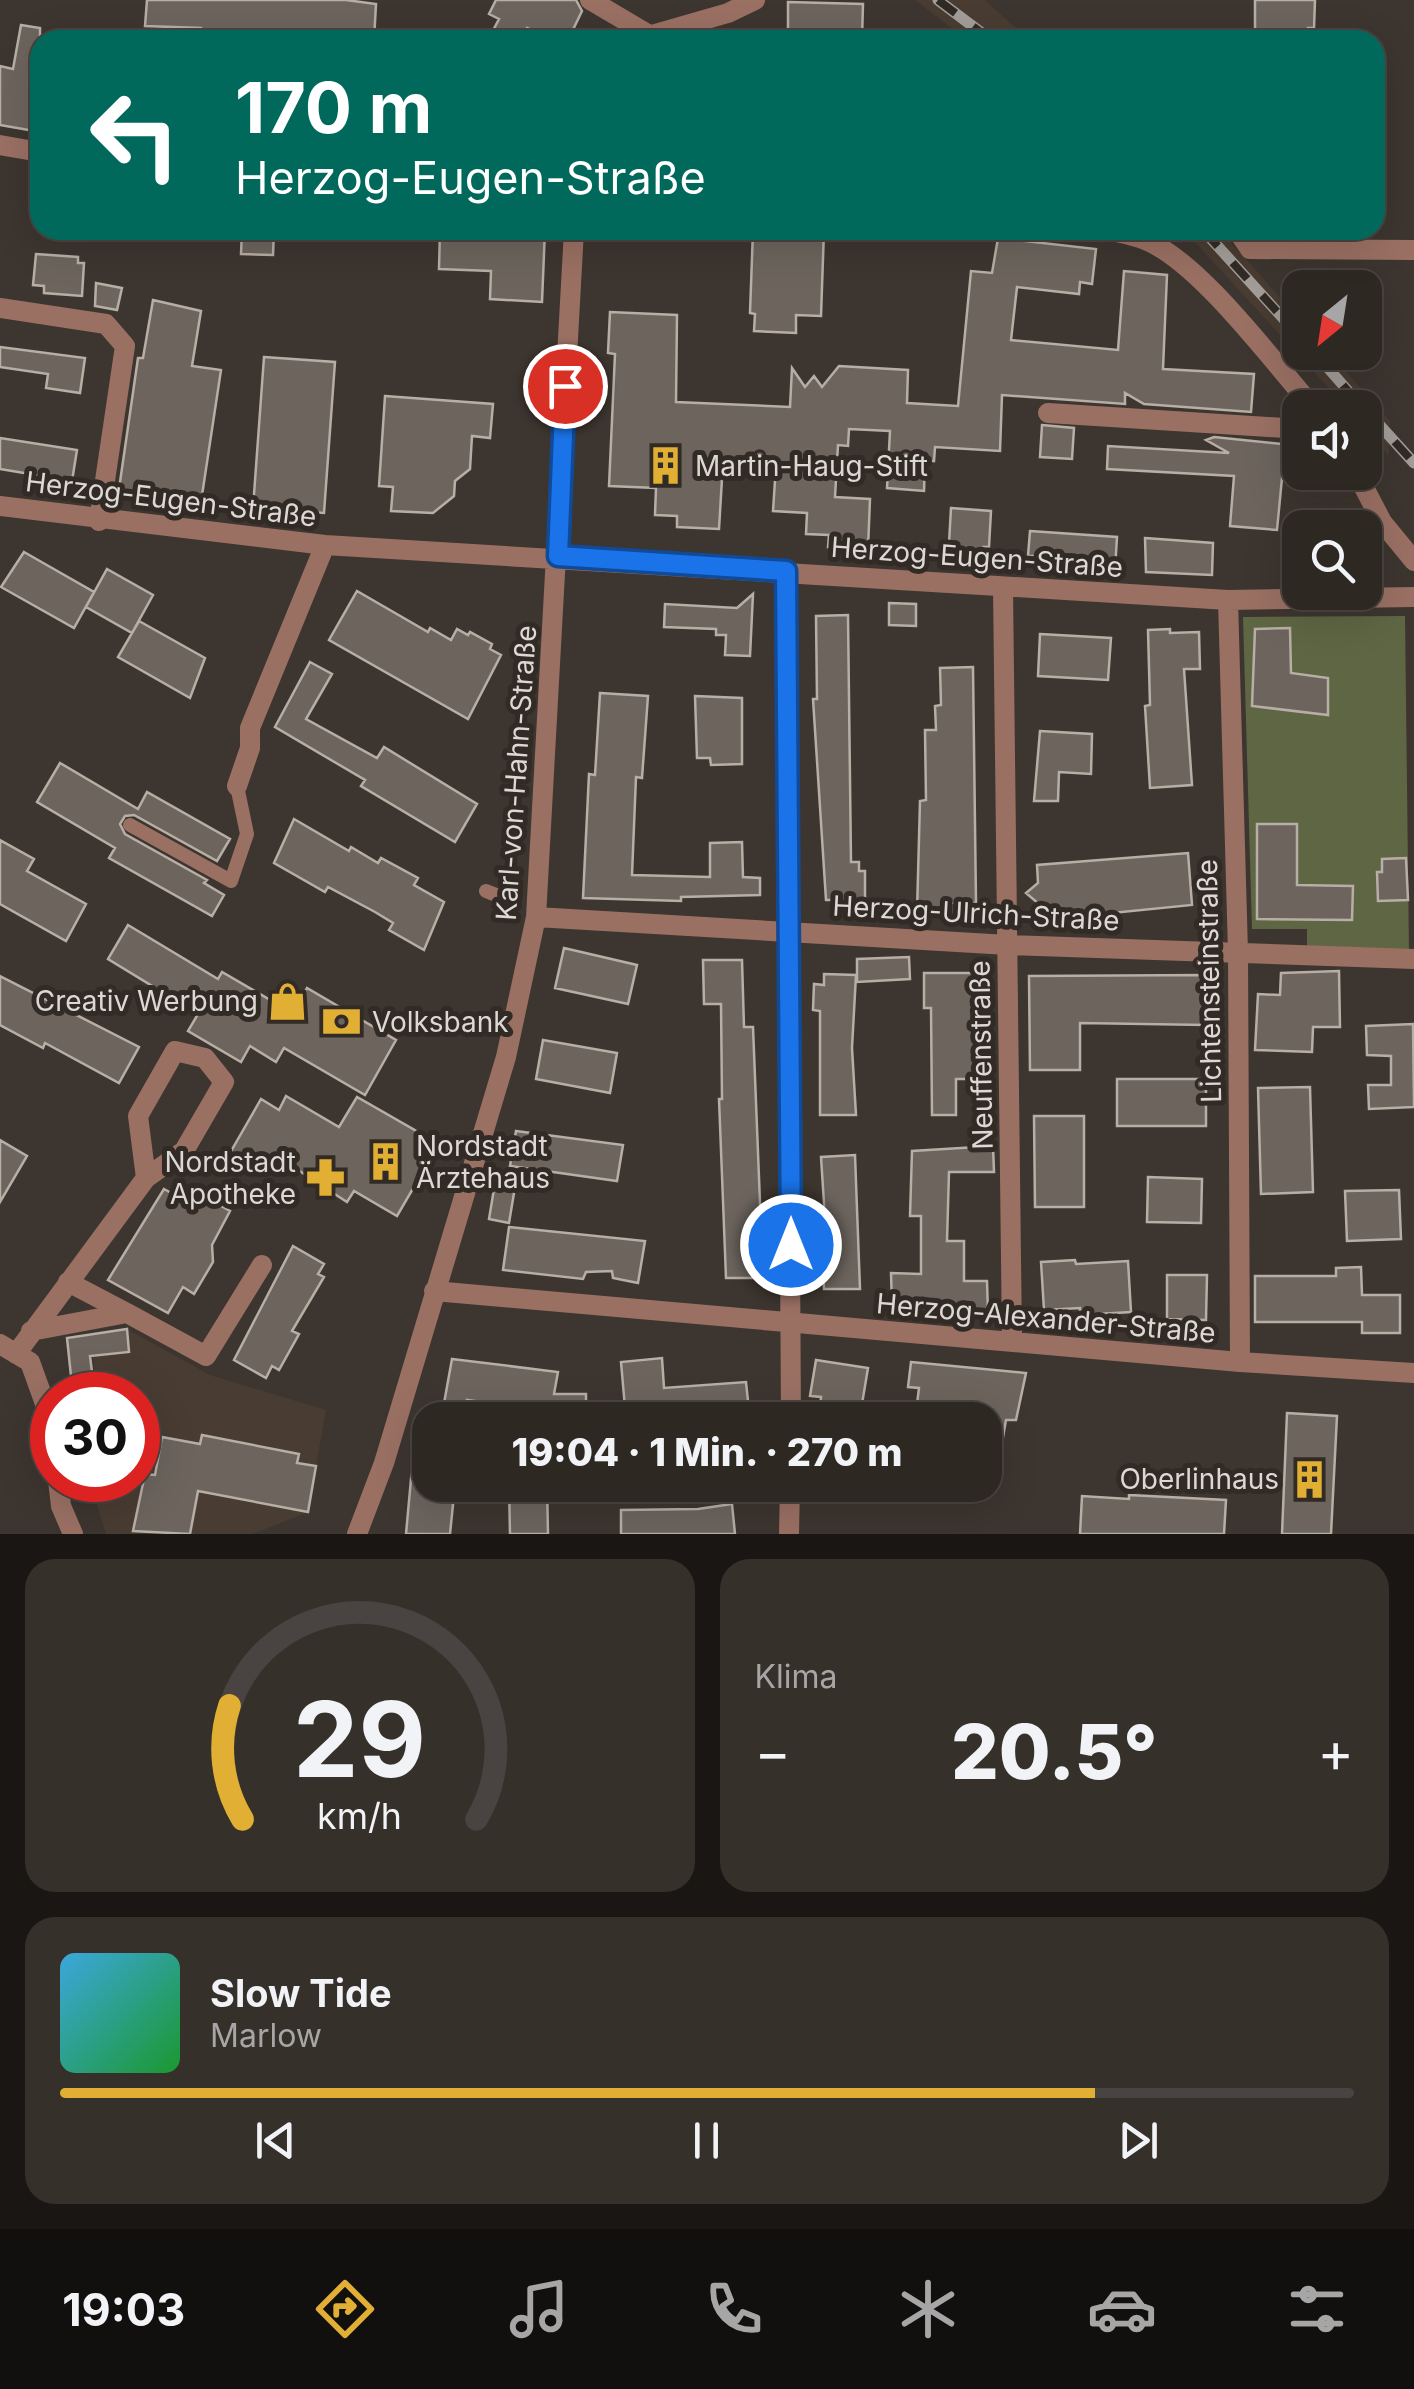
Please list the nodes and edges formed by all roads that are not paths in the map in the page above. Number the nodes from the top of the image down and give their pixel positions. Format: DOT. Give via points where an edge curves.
graph roads {
  1 [pos="590,0"];
  2 [pos="754,0"];
  3 [pos="631,30"];
  4 [pos="666,30"];
  5 [pos="0,144"];
  6 [pos="30,150"];
  7 [pos="574,240"];
  8 [pos="1147,240"];
  9 [pos="1244,240"];
  10 [pos="1414,250"];
  11 [pos="0,308"];
  12 [pos="1298,390"];
  13 [pos="1048,413"];
  14 [pos="1282,428"];
  15 [pos="1365,490"];
  16 [pos="0,506"];
  17 [pos="98,521"];
  18 [pos="325,545"];
  19 [pos="558,556"];
  20 [pos="1414,561"];
  21 [pos="786,571"];
  22 [pos="1003,588"];
  23 [pos="1414,596"];
  24 [pos="1228,600"];
  25 [pos="237,786"];
  26 [pos="130,824"];
  27 [pos="536,917"];
  28 [pos="790,931"];
  29 [pos="1008,945"];
  30 [pos="1238,952"];
  31 [pos="1414,960"];
  32 [pos="146,1178"];
  33 [pos="262,1265"];
  34 [pos="68,1282"];
  35 [pos="434,1291"];
  36 [pos="127,1314"];
  37 [pos="792,1324"];
  38 [pos="31,1331"];
  39 [pos="1012,1342"];
  40 [pos="8,1349"];
  41 [pos="1240,1362"];
  42 [pos="34,1372"];
  43 [pos="1414,1373"];
  44 [pos="791,1402"];
  45 [pos="61,1502"];
  46 [pos="790,1502"];
  47 [pos="73,1534"];
  48 [pos="356,1534"];
  49 [pos="790,1534"];
  1 -- 3 [label="street"];
  2 -- 4 [label="street"];
  5 -- 6 [label="street"];
  7 -- 19 [label="street, Karl-von-Hahn-Straße"];
  8 -- 12 [label="street" via="1217,298"];
  9 -- 10 [label="street" via="1250,249"];
  11 -- 17 [label="street" via="106,324 125,346"];
  13 -- 14 [label="street"];
  15 -- 20 [label="street"];
  16 -- 17 [label="street, Herzog-Eugen-Straße"];
  17 -- 18 [label="street, Herzog-Eugen-Straße"];
  18 -- 19 [label="street, Herzog-Eugen-Straße"];
  18 -- 25 [label="street" via="250,728"];
  19 -- 21 [label="street, Herzog-Eugen-Straße"];
  19 -- 27 [label="street, Karl-von-Hahn-Straße"];
  21 -- 22 [label="street, Herzog-Eugen-Straße"];
  21 -- 28 [label="street"];
  22 -- 24 [label="street, Herzog-Eugen-Straße"];
  22 -- 29 [label="street, Neuffenstraße"];
  23 -- 24 [label="street, Herzog-Eugen-Straße"];
  24 -- 30 [label="street, Lichtensteinstraße"];
  25 -- 26 [label="lane" via="247,834 231,882"];
  27 -- 28 [label="street, Herzog-Ulrich-Straße"];
  27 -- 35 [label="street, Karl-von-Hahn-Straße" via="506,1057"];
  28 -- 29 [label="street, Herzog-Ulrich-Straße"];
  28 -- 37 [label="street"];
  29 -- 30 [label="street, Herzog-Ulrich-Straße"];
  29 -- 39 [label="street, Neuffenstraße"];
  30 -- 31 [label="street, Herzog-Ulrich-Straße"];
  30 -- 41 [label="street, Lichtensteinstraße"];
  32 -- 32 [label="street" via="138,1116 175,1051 206,1058 224,1082 184,1151"];
  32 -- 34 [label="street"];
  33 -- 36 [label="street" via="206,1356"];
  34 -- 36 [label="street"];
  34 -- 38 [label="street"];
  35 -- 37 [label="street, Herzog-Alexander-Straße"];
  35 -- 48 [label="street, Karl-von-Hahn-Straße"];
  36 -- 38 [label="street"];
  37 -- 39 [label="street, Herzog-Alexander-Straße"];
  37 -- 44 [label="street"];
  38 -- 40 [label="street"];
  39 -- 41 [label="street, Herzog-Alexander-Straße"];
  40 -- 42 [label="street" via="30,1362"];
  41 -- 43 [label="street, Herzog-Alexander-Straße"];
  45 -- 47 [label="street"];
  46 -- 49 [label="street"];
}
